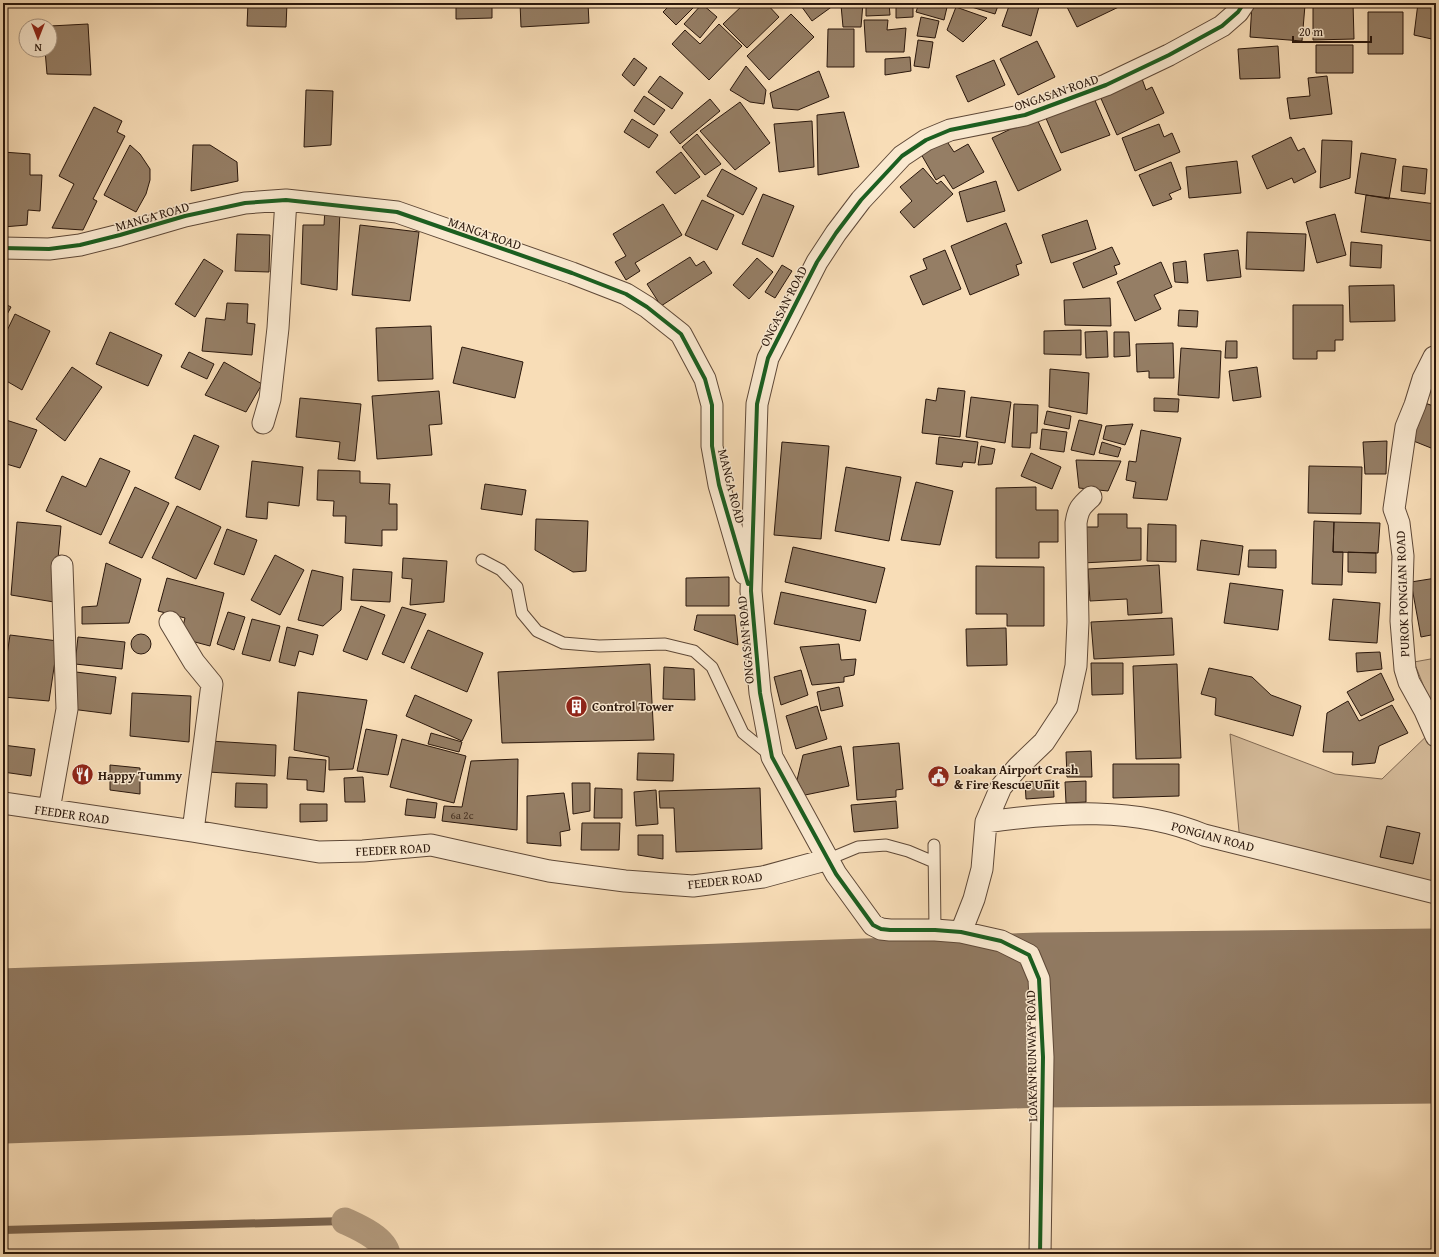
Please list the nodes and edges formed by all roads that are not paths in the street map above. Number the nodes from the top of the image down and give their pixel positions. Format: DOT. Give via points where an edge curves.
graph roads {
  1 [pos="1244,3"];
  2 [pos="286,200"];
  3 [pos="3,248"];
  4 [pos="1434,357"];
  5 [pos="263,423"];
  6 [pos="1091,497"];
  7 [pos="482,560"];
  8 [pos="62,566"];
  9 [pos="751,591"];
  10 [pos="170,622"];
  11 [pos="1436,736"];
  12 [pos="772,757"];
  13 [pos="3,803"];
  14 [pos="49,810"];
  15 [pos="986,822"];
  16 [pos="193,831"];
  17 [pos="934,845"];
  18 [pos="829,859"];
  19 [pos="934,862"];
  20 [pos="1436,893"];
  21 [pos="935,930"];
  22 [pos="962,932"];
  23 [pos="1040,1254"];
  1 -- 9 [label="street, ONGASAN ROAD" via="1222,26 1106,85 1025,116 950,130 926,140 902,156 861,200 817,262 768,358 757,404"];
  2 -- 3 [label="street, MANGA ROAD" via="245,203 185,216 80,245 49,249"];
  2 -- 5 [label="street" via="278,328 270,399"];
  2 -- 9 [label="street, MANGA ROAD" via="397,212 626,294 681,334 705,379 712,405 712,446 719,485"];
  4 -- 11 [label="street, PUROK PONGIAN ROAD" via="1423,379 1406,427 1394,509 1399,523 1403,556 1401,621 1405,669"];
  6 -- 15 [label="street" via="1081,506 1076,523 1076,666 1067,708 1044,742 1001,787"];
  7 -- 12 [label="lane" via="501,570 517,587 522,613 537,631 563,643 599,646 665,644 694,650 712,667 743,733"];
  8 -- 14 [label="street" via="67,709"];
  9 -- 12 [label="street, ONGASAN ROAD" via="760,693"];
  10 -- 16 [label="street" via="194,662 212,684"];
  12 -- 18 [label="street, ONGASAN ROAD"];
  13 -- 14 [label="street, FEEDER ROAD"];
  14 -- 16 [label="street, FEEDER ROAD"];
  15 -- 20 [label="street, PONGIAN ROAD" via="1033,815 1082,813 1134,817 1186,828 1204,835"];
  15 -- 22 [label="street" via="982,869"];
  16 -- 18 [label="street, FEEDER ROAD" via="319,852 431,845 550,871 625,881 693,886 763,877"];
  17 -- 19 [label="lane"];
  18 -- 19 [label="lane" via="858,847 886,845"];
  18 -- 21 [label="street, LOAKAN RUNWAY ROAD" via="836,874 873,924 881,929 890,930"];
  19 -- 21 [label="lane"];
  21 -- 22 [label="street, LOAKAN RUNWAY ROAD"];
  22 -- 23 [label="street, LOAKAN RUNWAY ROAD" via="1001,941 1028,955 1038,979 1043,1058"];
}
